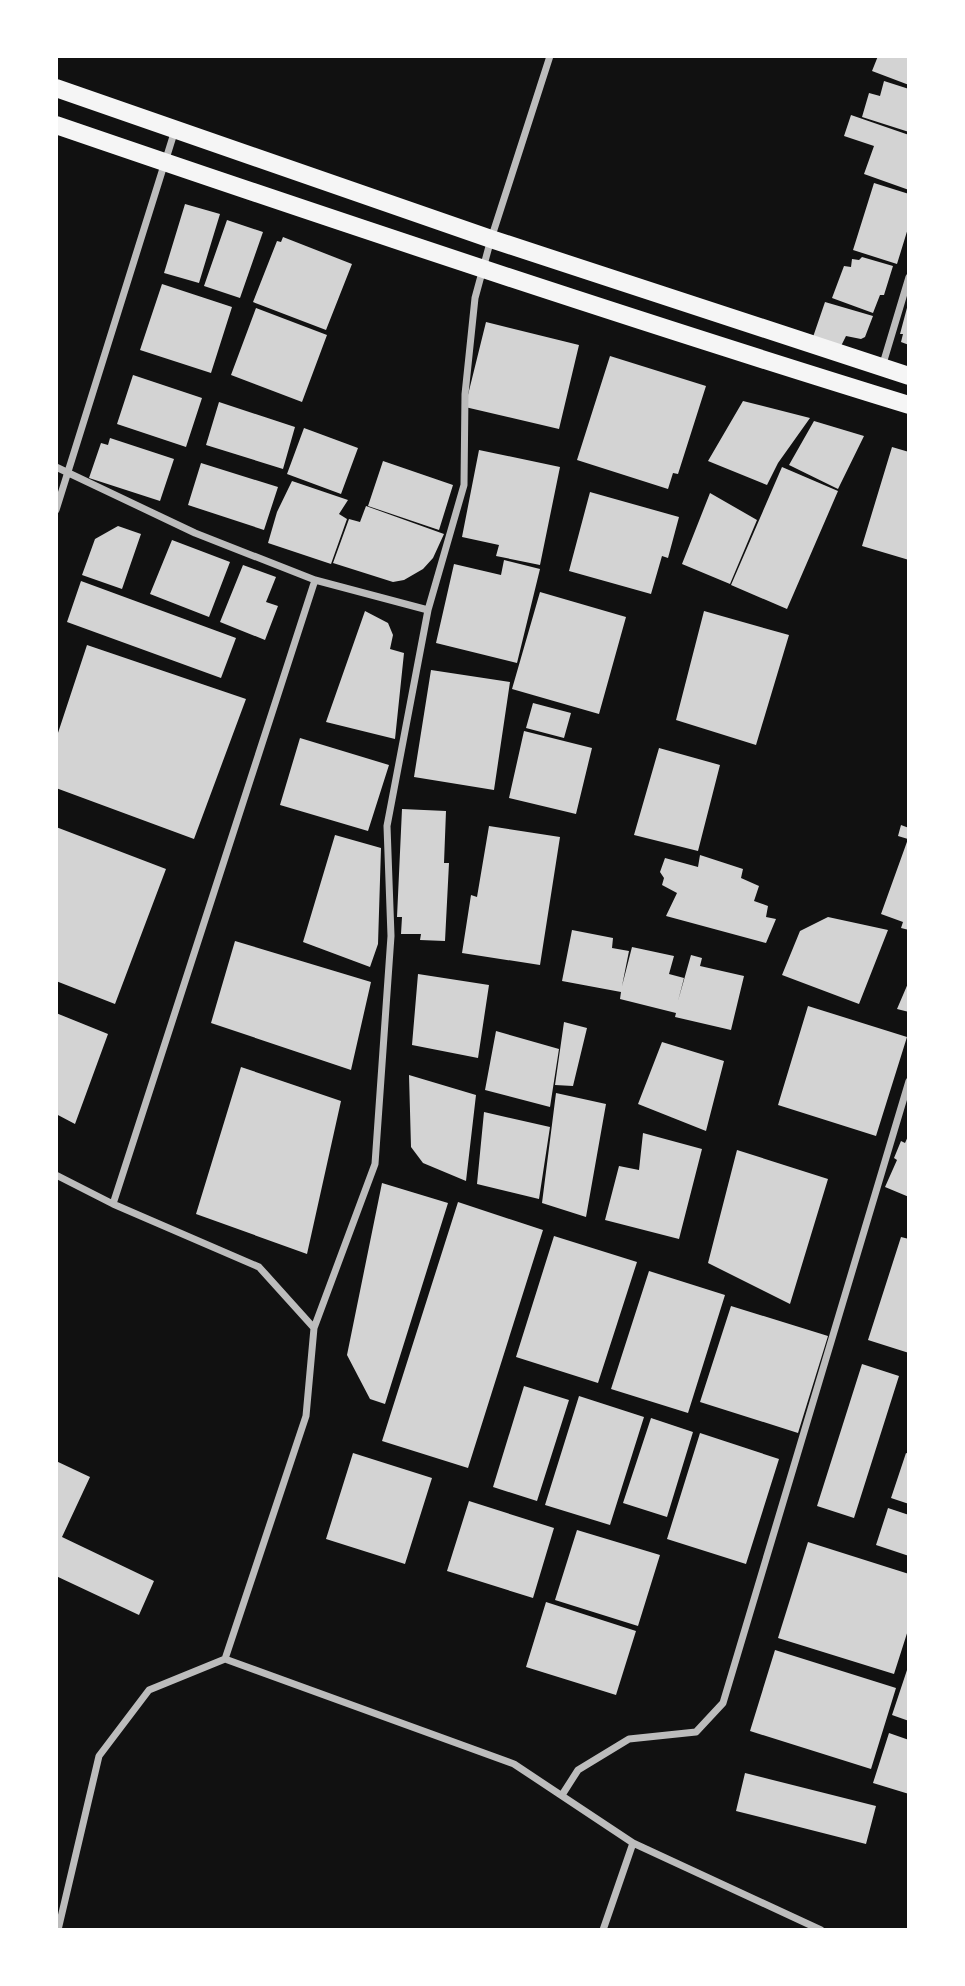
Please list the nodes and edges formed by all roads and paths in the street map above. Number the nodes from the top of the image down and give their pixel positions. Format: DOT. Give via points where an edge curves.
graph roads {
  1 [pos="550,56"];
  2 [pos="56,88"];
  3 [pos="56,125"];
  4 [pos="176,128"];
  5 [pos="165,162"];
  6 [pos="491,239"];
  7 [pos="483,269"];
  8 [pos="909,277"];
  9 [pos="881,368"];
  10 [pos="909,376"];
  11 [pos="909,405"];
  12 [pos="56,467"];
  13 [pos="68,473"];
  14 [pos="56,510"];
  15 [pos="315,580"];
  16 [pos="428,610"];
  17 [pos="909,1082"];
  18 [pos="56,1175"];
  19 [pos="113,1204"];
  20 [pos="314,1328"];
  21 [pos="225,1660"];
  22 [pos="562,1795"];
  23 [pos="633,1843"];
  24 [pos="58,1930"];
  25 [pos="603,1930"];
  26 [pos="821,1930"];
  1 -- 6 [label="street"];
  2 -- 4 [label="main road"];
  3 -- 5 [label="main road"];
  4 -- 5 [label="street"];
  4 -- 6 [label="main road"];
  5 -- 7 [label="main road"];
  5 -- 13 [label="street"];
  6 -- 7 [label="street"];
  6 -- 9 [label="main road"];
  7 -- 11 [label="main road"];
  7 -- 16 [label="street" via="474,298 465,394 464,485"];
  8 -- 9 [label="street"];
  9 -- 10 [label="main road"];
  12 -- 13 [label="street"];
  13 -- 14 [label="street"];
  13 -- 15 [label="street" via="195,533"];
  15 -- 16 [label="street"];
  15 -- 19 [label="street"];
  16 -- 20 [label="street" via="387,825 391,936 375,1164"];
  17 -- 22 [label="street" via="723,1703 696,1732 629,1739 578,1770"];
  18 -- 19 [label="street"];
  19 -- 20 [label="street" via="259,1267"];
  20 -- 21 [label="street" via="306,1416"];
  21 -- 22 [label="street" via="514,1764"];
  21 -- 24 [label="street" via="149,1690 99,1756"];
  22 -- 23 [label="street"];
  23 -- 25 [label="street"];
  23 -- 26 [label="street"];
}
